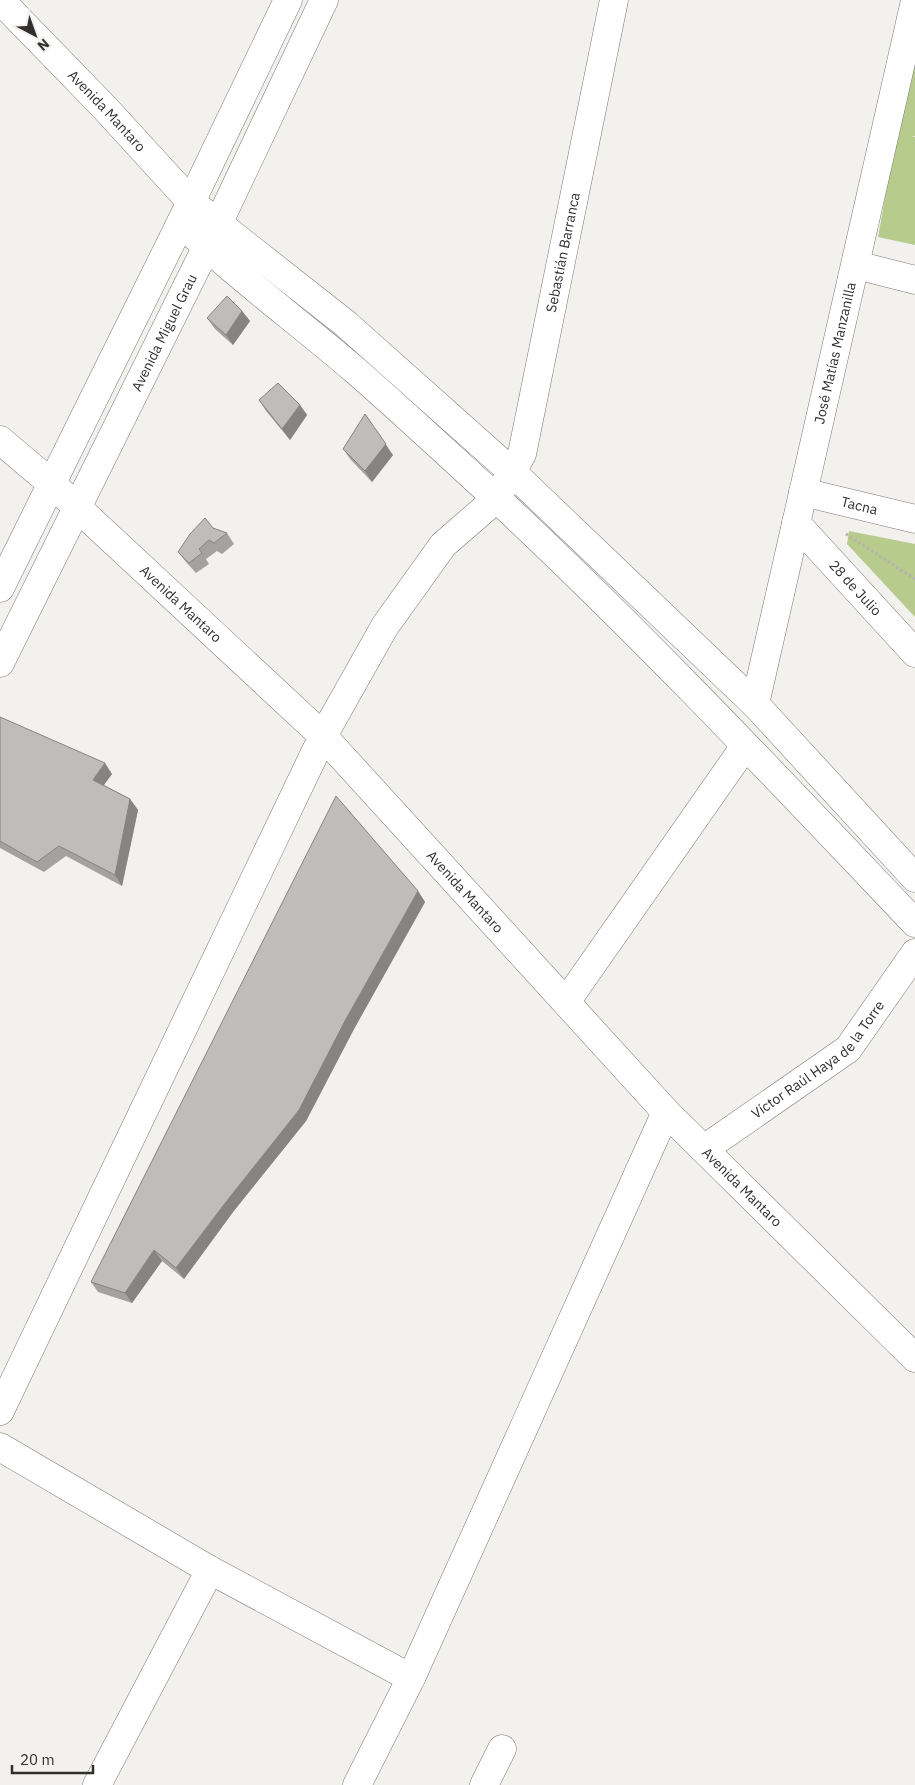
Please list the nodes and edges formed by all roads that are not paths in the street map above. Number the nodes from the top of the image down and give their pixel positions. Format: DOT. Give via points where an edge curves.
graph roads {
  1 [pos="0,0"];
  2 [pos="288,0"];
  3 [pos="324,0"];
  4 [pos="614,0"];
  5 [pos="915,1"];
  6 [pos="186,212"];
  7 [pos="218,224"];
  8 [pos="206,248"];
  9 [pos="856,265"];
  10 [pos="915,280"];
  11 [pos="0,440"];
  12 [pos="512,472"];
  13 [pos="52,484"];
  14 [pos="803,492"];
  15 [pos="496,499"];
  16 [pos="76,507"];
  17 [pos="915,519"];
  18 [pos="796,523"];
  19 [pos="0,588"];
  20 [pos="915,653"];
  21 [pos="0,663"];
  22 [pos="755,704"];
  23 [pos="323,736"];
  24 [pos="745,746"];
  25 [pos="915,878"];
  26 [pos="915,923"];
  27 [pos="915,953"];
  28 [pos="566,1002"];
  29 [pos="666,1112"];
  30 [pos="704,1149"];
  31 [pos="915,1358"];
  32 [pos="0,1411"];
  33 [pos="0,1447"];
  34 [pos="210,1570"];
  35 [pos="411,1678"];
  36 [pos="502,1749"];
  37 [pos="98,1785"];
  38 [pos="357,1785"];
  39 [pos="484,1785"];
  1 -- 6 [label="street, Avenida Mantaro" via="105,108"];
  2 -- 6 [label="street"];
  3 -- 7 [label="street, Avenida Miguel Grau"];
  4 -- 12 [label="street, Sebastián Barranca" via="522,454"];
  5 -- 9 [label="street, José Matías Manzanilla"];
  6 -- 7 [label="street"];
  6 -- 8 [label="street, Avenida Mantaro"];
  6 -- 13 [label="street"];
  7 -- 8 [label="street, Avenida Miguel Grau"];
  7 -- 12 [label="street" via="346,324"];
  8 -- 15 [label="street, Avenida Mantaro" via="356,372"];
  8 -- 16 [label="street, Avenida Miguel Grau"];
  9 -- 10 [label="street"];
  9 -- 14 [label="street, José Matías Manzanilla"];
  11 -- 13 [label="street, Avenida Mantaro"];
  12 -- 15 [label="street, Sebastián Barranca"];
  12 -- 22 [label="street"];
  13 -- 16 [label="street, Avenida Mantaro"];
  13 -- 19 [label="street"];
  14 -- 17 [label="street, Tacna"];
  14 -- 18 [label="street, José Matías Manzanilla"];
  15 -- 23 [label="street, Sebastián Barranca" via="443,545 385,626"];
  15 -- 24 [label="street, Avenida Mantaro" via="597,594"];
  16 -- 21 [label="street, Avenida Miguel Grau"];
  16 -- 23 [label="street, Avenida Mantaro"];
  18 -- 20 [label="street, 28 de Julio"];
  18 -- 22 [label="street, José Matías Manzanilla"];
  22 -- 25 [label="street"];
  23 -- 28 [label="street, Avenida Mantaro"];
  23 -- 32 [label="street, Sebastián Barranca"];
  24 -- 26 [label="street, Avenida Mantaro"];
  24 -- 28 [label="street"];
  27 -- 30 [label="street, Víctor Raúl Haya de la Torre" via="848,1050"];
  28 -- 29 [label="street, Avenida Mantaro"];
  29 -- 30 [label="street, Avenida Mantaro"];
  29 -- 35 [label="street"];
  30 -- 31 [label="street, Avenida Mantaro"];
  33 -- 34 [label="street"];
  34 -- 35 [label="street"];
  34 -- 37 [label="street"];
  35 -- 38 [label="street"];
  36 -- 39 [label="street"];
}
